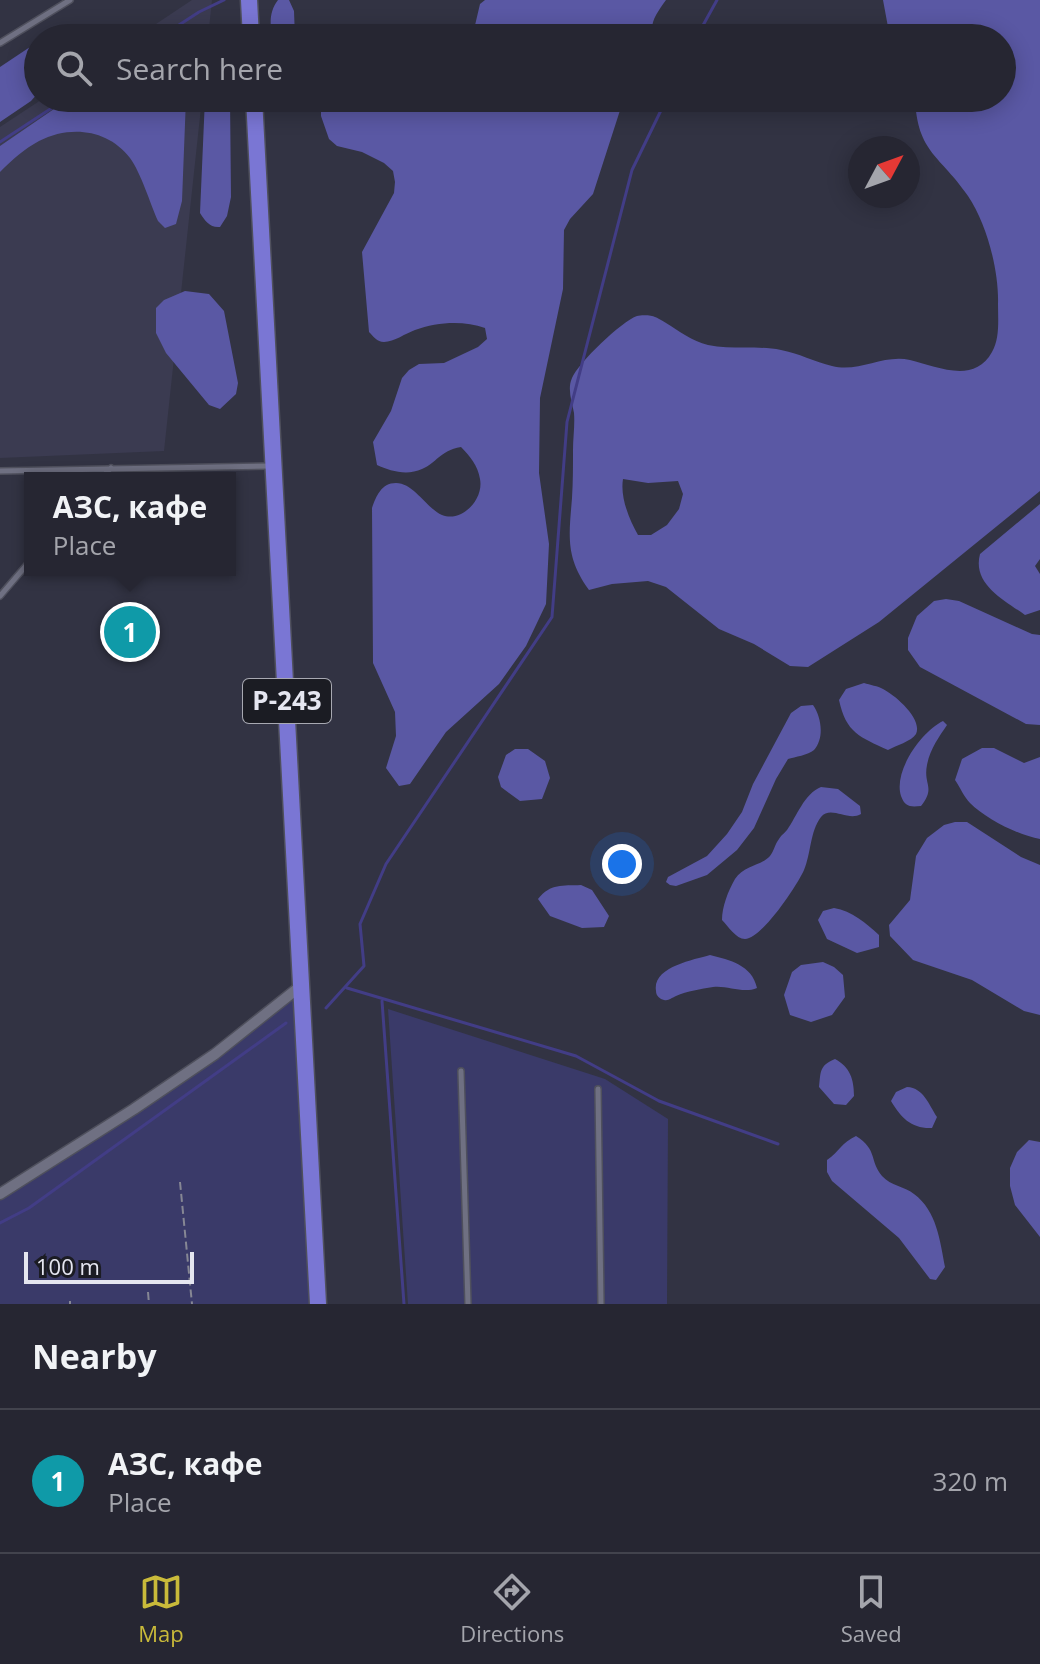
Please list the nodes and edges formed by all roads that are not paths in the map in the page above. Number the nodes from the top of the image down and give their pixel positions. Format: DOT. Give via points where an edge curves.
graph roads {
  1 [pos="70,0"];
  2 [pos="249,0"];
  3 [pos="31,24"];
  4 [pos="250,24"];
  5 [pos="24,28"];
  6 [pos="0,43"];
  7 [pos="255,112"];
  8 [pos="275,466"];
  9 [pos="111,468"];
  10 [pos="0,471"];
  11 [pos="107,472"];
  12 [pos="24,568"];
  13 [pos="0,596"];
  14 [pos="302,985"];
  15 [pos="461,1071"];
  16 [pos="598,1089"];
  17 [pos="0,1194"];
  18 [pos="318,1304"];
  19 [pos="468,1304"];
  20 [pos="601,1304"];
  1 -- 3 [label="lane"];
  2 -- 4 [label="highway"];
  5 -- 6 [label="lane"];
  7 -- 8 [label="highway, Р-243"];
  8 -- 9 [label="lane"];
  8 -- 14 [label="highway, Р-243"];
  9 -- 10 [label="lane"];
  9 -- 11 [label="lane"];
  12 -- 13 [label="lane"];
  14 -- 17 [label="street" via="215,1054"];
  14 -- 18 [label="highway, Р-243"];
  15 -- 19 [label="lane"];
  16 -- 20 [label="lane"];
}
